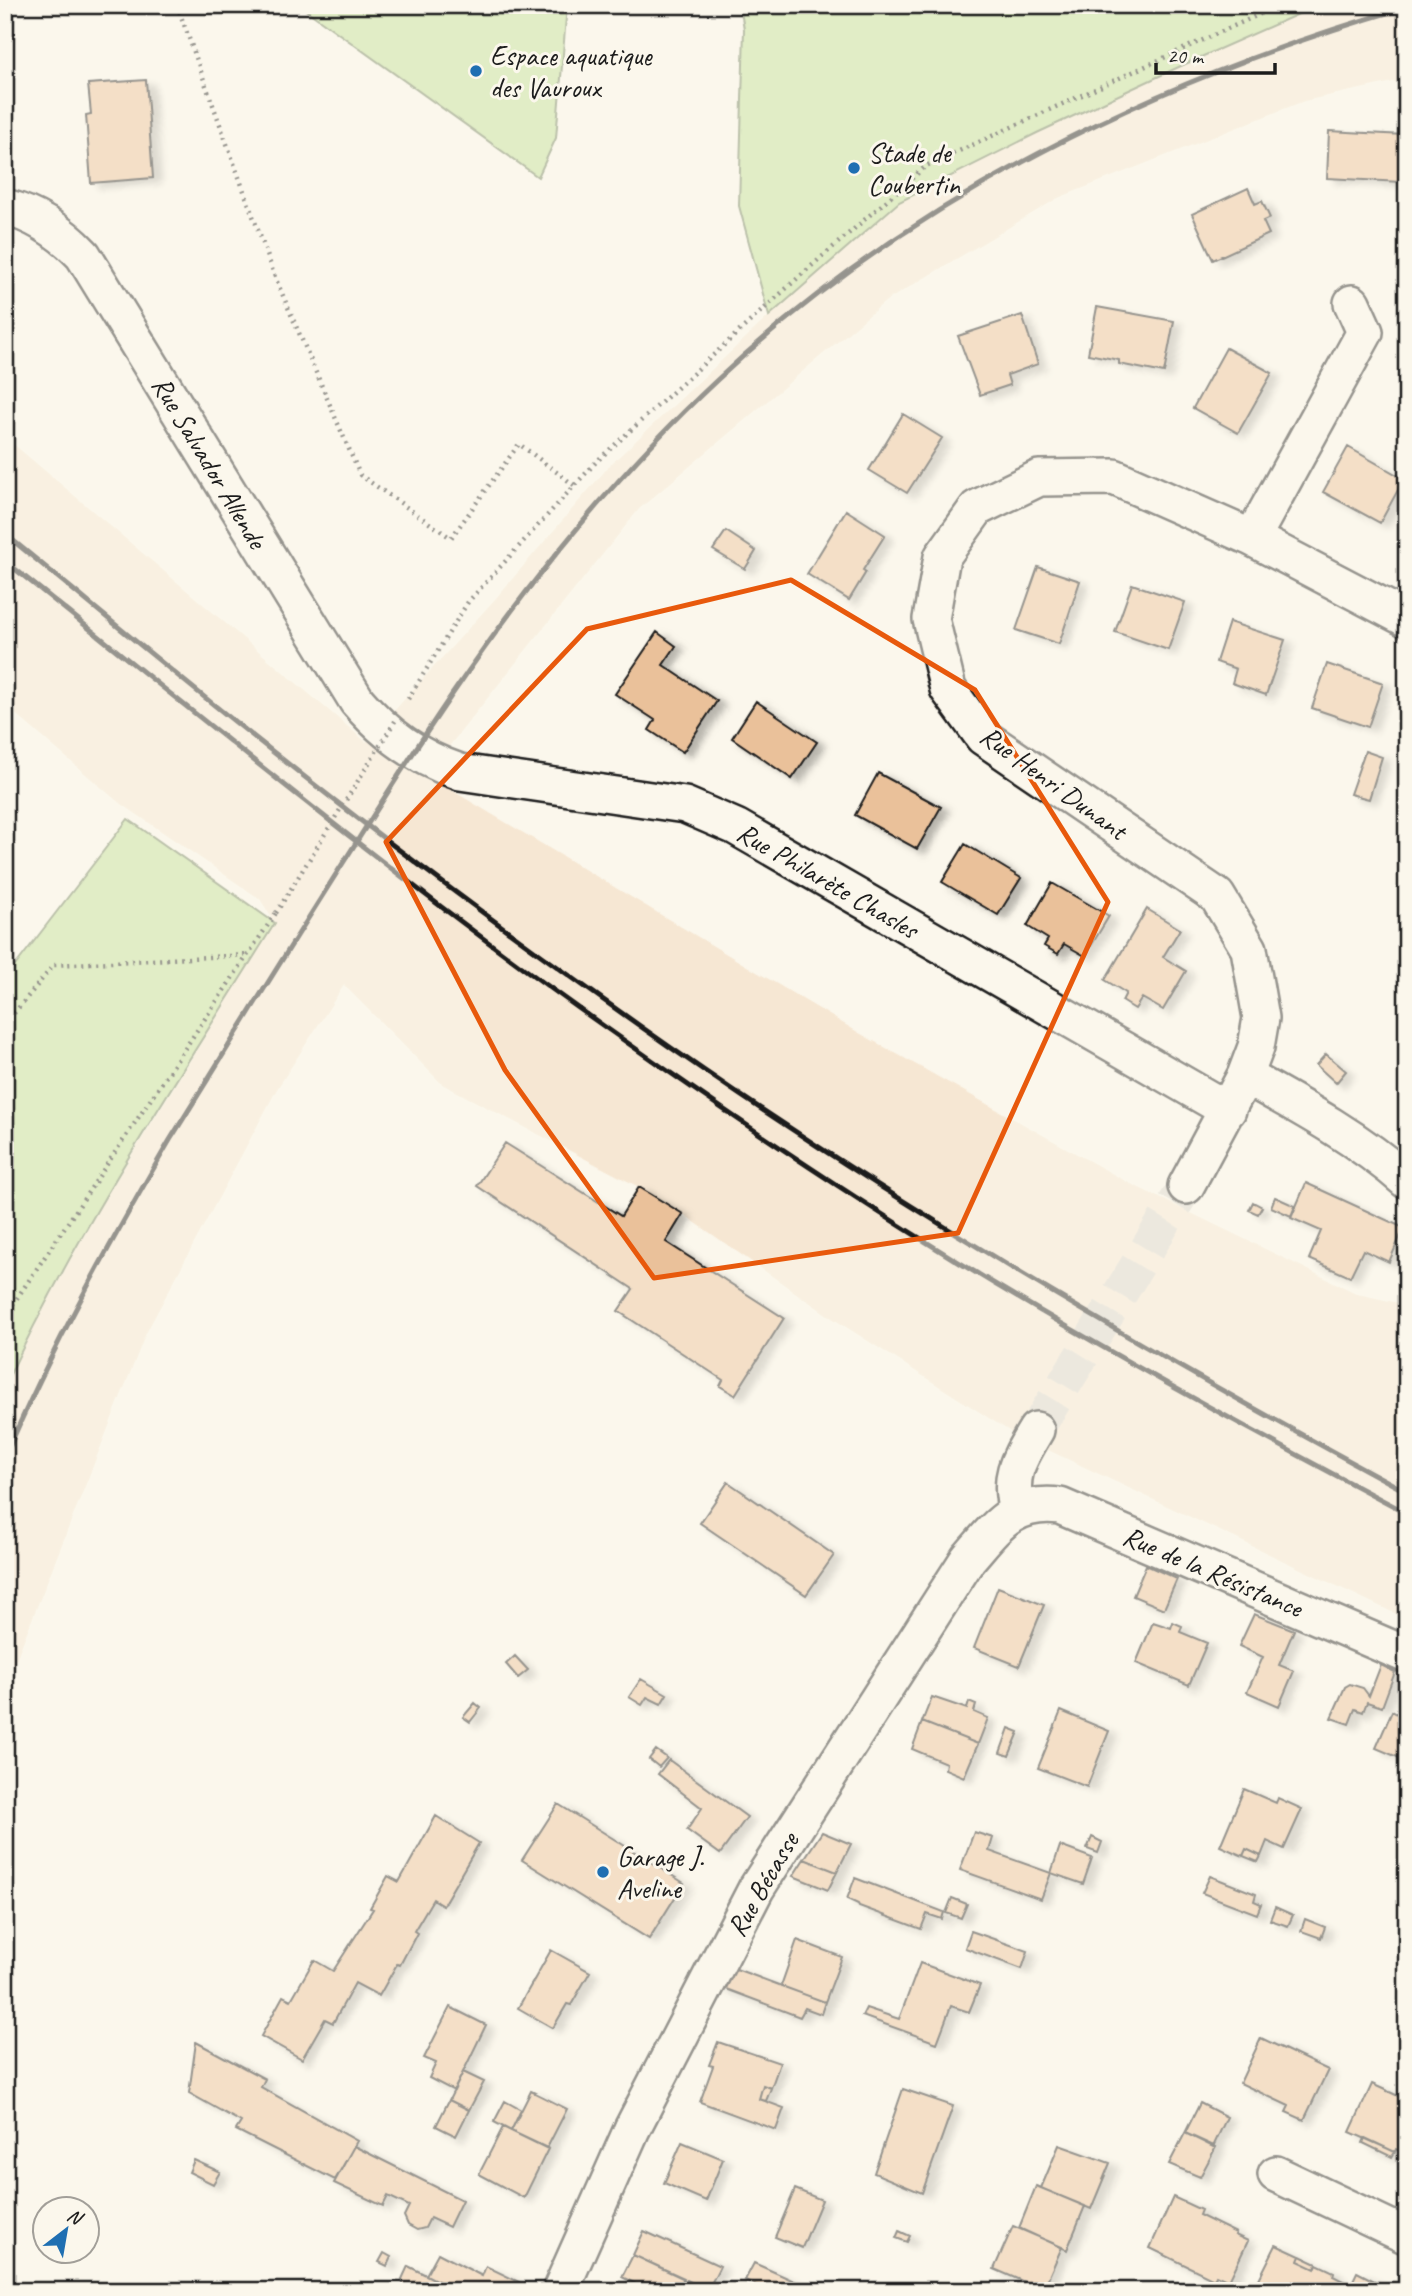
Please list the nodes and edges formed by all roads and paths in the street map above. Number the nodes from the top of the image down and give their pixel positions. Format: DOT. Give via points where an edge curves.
graph roads {
  1 [pos="177,5"];
  2 [pos="1280,5"];
  3 [pos="5,207"];
  4 [pos="1352,303"];
  5 [pos="575,485"];
  6 [pos="1252,538"];
  7 [pos="1407,619"];
  8 [pos="404,706"];
  9 [pos="396,729"];
  10 [pos="248,955"];
  11 [pos="5,1024"];
  12 [pos="1245,1076"];
  13 [pos="1228,1110"];
  14 [pos="1407,1181"];
  15 [pos="1186,1186"];
  16 [pos="5,1316"];
  17 [pos="1036,1430"];
  18 [pos="1017,1510"];
  19 [pos="1407,1655"];
  20 [pos="1276,2174"];
  21 [pos="1407,2236"];
  22 [pos="560,2291"];
  1 -- 5 [label="path" via="275,277 360,475 451,538 519,444"];
  2 -- 5 [label="path" via="926,166"];
  3 -- 9 [label="street, Rue Salvador Allende" via="64,236 83,255 357,701"];
  4 -- 6 [label="street" via="1365,332"];
  5 -- 8 [label="path" via="468,602"];
  6 -- 7 [label="street, Rue Henri Dunant"];
  6 -- 12 [label="street, Rue Henri Dunant" via="1114,477 1039,478 977,508 942,557 931,619 948,689 983,737 1217,896 1249,949 1261,1018"];
  9 -- 10 [label="path, bridge"];
  9 -- 13 [label="street, Rue Philarète Chasles" via="438,765 460,772 685,805 736,827"];
  10 -- 11 [label="path" via="54,965"];
  10 -- 16 [label="path"];
  12 -- 13 [label="street, Rue Henri Dunant"];
  12 -- 14 [label="street" via="1360,1144"];
  13 -- 15 [label="street, Rue Henri Dunant"];
  17 -- 18 [label="street" via="1016,1465 1012,1493"];
  18 -- 19 [label="street, Rue de la Résistance" via="1060,1506"];
  18 -- 22 [label="street, Rue Bécasse" via="1000,1522 968,1559 756,1889 632,2129"];
  20 -- 21 [label="street"];
}
